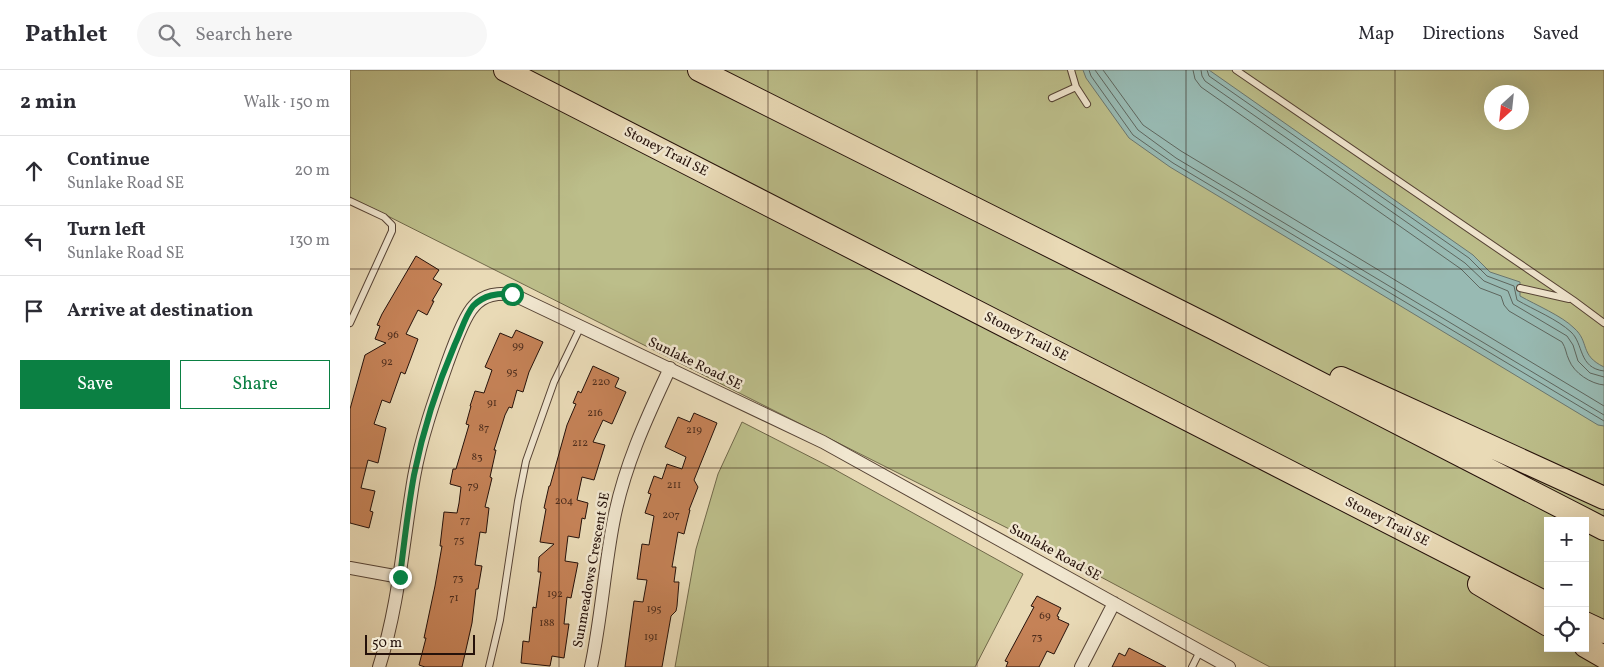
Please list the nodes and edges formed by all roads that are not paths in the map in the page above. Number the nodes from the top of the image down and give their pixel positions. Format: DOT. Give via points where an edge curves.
graph roads {
  1 [pos="505,70"];
  2 [pos="699,70"];
  3 [pos="1071,70"];
  4 [pos="1236,70"];
  5 [pos="1076,88"];
  6 [pos="1052,98"];
  7 [pos="1087,104"];
  8 [pos="350,201"];
  9 [pos="1520,288"];
  10 [pos="1573,300"];
  11 [pos="350,323"];
  12 [pos="1604,323"];
  13 [pos="581,326"];
  14 [pos="1213,328"];
  15 [pos="670,368"];
  16 [pos="1604,498"];
  17 [pos="1356,506"];
  18 [pos="1604,529"];
  19 [pos="350,568"];
  20 [pos="400,577"];
  21 [pos="1544,602"];
  22 [pos="1114,603"];
  23 [pos="1544,623"];
  24 [pos="1589,625"];
  25 [pos="1604,632"];
  26 [pos="1589,648"];
  27 [pos="1200,651"];
  28 [pos="1604,657"];
  29 [pos="379,667"];
  30 [pos="489,667"];
  31 [pos="591,667"];
  32 [pos="1081,667"];
  33 [pos="1192,667"];
  34 [pos="1229,667"];
  1 -- 17 [label="highway, Stoney Trail SE"];
  2 -- 14 [label="highway"];
  3 -- 5 [label="lane"];
  4 -- 10 [label="lane"];
  5 -- 6 [label="lane"];
  5 -- 7 [label="lane"];
  8 -- 11 [label="lane" via="392,224 392,231"];
  9 -- 10 [label="lane"];
  10 -- 12 [label="lane"];
  13 -- 15 [label="street, Sunlake Road SE"];
  13 -- 20 [label="street, Sunlake Road SE" via="512,294 491,295 474,306 450,357 422,442 414,475"];
  13 -- 30 [label="lane" via="554,382 526,461 500,620"];
  14 -- 16 [label="highway" via="1305,362"];
  14 -- 18 [label="highway"];
  15 -- 22 [label="street, Sunlake Road SE" via="823,442"];
  15 -- 31 [label="street, Sunmeadows Crescent SE" via="644,423 621,488"];
  17 -- 21 [label="highway, Stoney Trail SE"];
  17 -- 23 [label="highway"];
  19 -- 20 [label="street"];
  20 -- 29 [label="street, Sunlake Road SE"];
  22 -- 27 [label="street, Sunlake Road SE"];
  22 -- 32 [label="street"];
  24 -- 25 [label="highway"];
  26 -- 28 [label="highway"];
  27 -- 33 [label="lane"];
  27 -- 34 [label="street, Sunlake Road SE"];
}
